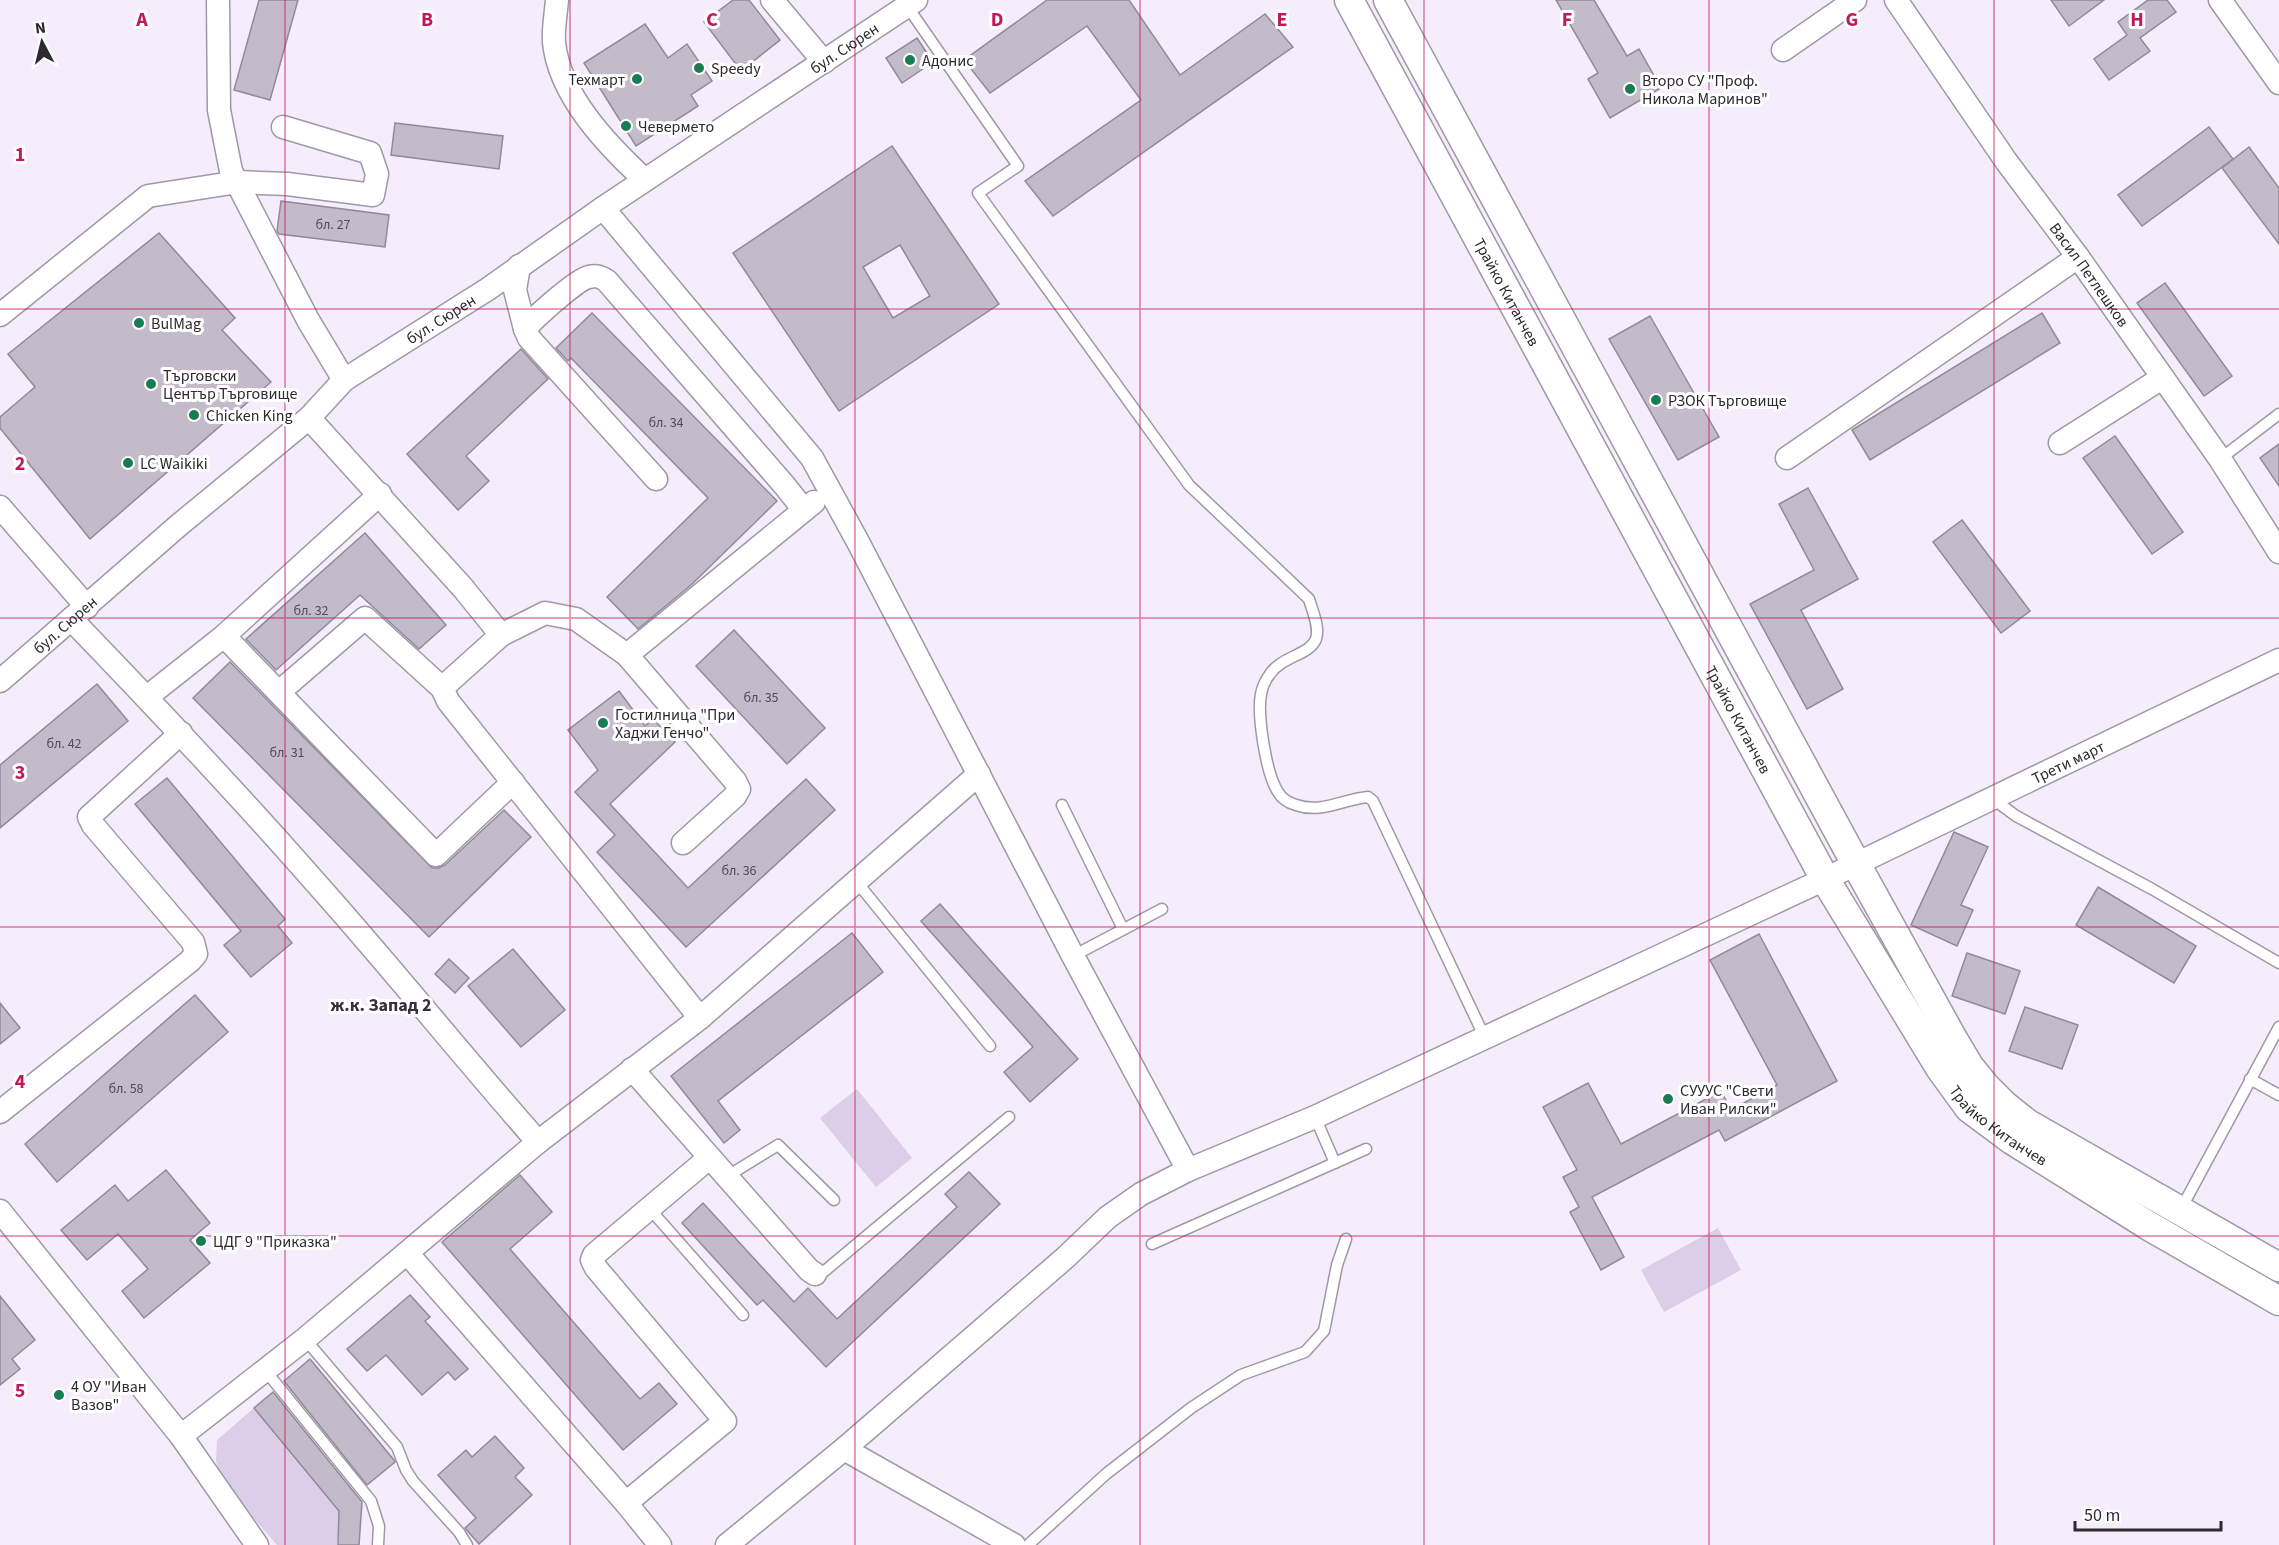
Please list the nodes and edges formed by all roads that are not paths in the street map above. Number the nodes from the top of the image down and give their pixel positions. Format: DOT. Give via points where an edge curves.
graph roads {
  1 [pos="218,0"];
  2 [pos="557,0"];
  3 [pos="772,0"];
  4 [pos="1350,0"];
  5 [pos="1388,0"];
  6 [pos="1854,0"];
  7 [pos="1896,0"];
  8 [pos="2220,0"];
  9 [pos="911,3"];
  10 [pos="1783,50"];
  11 [pos="824,62"];
  12 [pos="2279,83"];
  13 [pos="283,127"];
  14 [pos="645,180"];
  15 [pos="238,182"];
  16 [pos="603,208"];
  17 [pos="2078,257"];
  18 [pos="519,266"];
  19 [pos="0,315"];
  20 [pos="525,329"];
  21 [pos="2162,378"];
  22 [pos="344,380"];
  23 [pos="2279,414"];
  24 [pos="309,418"];
  25 [pos="2060,443"];
  26 [pos="1787,458"];
  27 [pos="2220,459"];
  28 [pos="657,479"];
  29 [pos="830,491"];
  30 [pos="380,494"];
  31 [pos="0,507"];
  32 [pos="804,510"];
  33 [pos="2279,552"];
  34 [pos="79,613"];
  35 [pos="501,635"];
  36 [pos="224,636"];
  37 [pos="627,655"];
  38 [pos="2279,660"];
  39 [pos="0,681"];
  40 [pos="442,688"];
  41 [pos="279,692"];
  42 [pos="147,697"];
  43 [pos="181,733"];
  44 [pos="979,774"];
  45 [pos="513,782"];
  46 [pos="1993,798"];
  47 [pos="1062,806"];
  48 [pos="683,843"];
  49 [pos="1856,864"];
  50 [pos="1825,879"];
  51 [pos="855,881"];
  52 [pos="1162,909"];
  53 [pos="1123,929"];
  54 [pos="1073,956"];
  55 [pos="2279,963"];
  56 [pos="700,1017"];
  57 [pos="2279,1027"];
  58 [pos="1485,1038"];
  59 [pos="990,1046"];
  60 [pos="632,1069"];
  61 [pos="2250,1079"];
  62 [pos="2279,1095"];
  63 [pos="0,1112"];
  64 [pos="1009,1117"];
  65 [pos="1315,1117"];
  66 [pos="538,1142"];
  67 [pos="1366,1149"];
  68 [pos="709,1158"];
  69 [pos="1335,1163"];
  70 [pos="1188,1170"];
  71 [pos="726,1177"];
  72 [pos="834,1200"];
  73 [pos="648,1208"];
  74 [pos="2180,1210"];
  75 [pos="0,1211"];
  76 [pos="1346,1239"];
  77 [pos="1152,1244"];
  78 [pos="407,1253"];
  79 [pos="2279,1267"];
  80 [pos="815,1274"];
  81 [pos="2279,1301"];
  82 [pos="743,1315"];
  83 [pos="305,1338"];
  84 [pos="265,1370"];
  85 [pos="182,1436"];
  86 [pos="844,1449"];
  87 [pos="626,1503"];
  88 [pos="257,1545"];
  89 [pos="378,1545"];
  90 [pos="467,1545"];
  91 [pos="660,1545"];
  92 [pos="727,1545"];
  93 [pos="1014,1545"];
  94 [pos="1028,1545"];
  1 -- 15 [label="street" via="219,110 231,171"];
  2 -- 14 [label="street" via="554,42 564,78 589,122"];
  3 -- 11 [label="street"];
  4 -- 50 [label="street, Трайко Китанчев"];
  5 -- 49 [label="street, Трайко Китанчев"];
  6 -- 10 [label="street"];
  7 -- 17 [label="street, Васил Петлешков" via="2006,161"];
  8 -- 12 [label="street"];
  9 -- 11 [label="street, бул. Сюрен"];
  9 -- 58 [label="lane" via="1018,166 978,193 1189,486 1309,599 1317,638 1309,649 1279,663 1261,692 1264,750 1279,794 1299,806 1318,808 1368,797 1373,801"];
  11 -- 14 [label="street, бул. Сюрен"];
  13 -- 15 [label="street" via="370,153 377,174 373,195 287,183"];
  14 -- 16 [label="street, бул. Сюрен"];
  15 -- 19 [label="street" via="148,196"];
  15 -- 22 [label="street" via="308,320"];
  16 -- 18 [label="street, бул. Сюрен"];
  16 -- 29 [label="street" via="812,458"];
  17 -- 21 [label="street, Васил Петлешков"];
  17 -- 26 [label="street"];
  18 -- 20 [label="street" via="515,290"];
  18 -- 22 [label="street, бул. Сюрен"];
  20 -- 28 [label="street" via="540,352"];
  20 -- 32 [label="street" via="587,277 599,276 607,281"];
  21 -- 25 [label="street"];
  21 -- 27 [label="street, Васил Петлешков"];
  22 -- 24 [label="street, бул. Сюрен"];
  23 -- 27 [label="lane"];
  24 -- 30 [label="street"];
  24 -- 34 [label="street, бул. Сюрен"];
  27 -- 33 [label="street, Васил Петлешков"];
  29 -- 32 [label="street"];
  29 -- 44 [label="street"];
  30 -- 35 [label="street"];
  30 -- 36 [label="street"];
  31 -- 34 [label="street"];
  32 -- 37 [label="street"];
  34 -- 39 [label="street, бул. Сюрен"];
  34 -- 42 [label="street"];
  35 -- 37 [label="street" via="545,613 576,619"];
  35 -- 40 [label="street"];
  36 -- 41 [label="street"];
  36 -- 42 [label="street"];
  37 -- 48 [label="street" via="739,789"];
  38 -- 46 [label="street, Трети март"];
  40 -- 41 [label="street" via="365,618"];
  40 -- 45 [label="street" via="448,701"];
  41 -- 45 [label="street" via="436,855"];
  42 -- 43 [label="street"];
  43 -- 63 [label="street" via="89,817 193,942 196,954"];
  43 -- 66 [label="street" via="317,884"];
  44 -- 51 [label="street"];
  44 -- 54 [label="street"];
  45 -- 56 [label="street"];
  46 -- 49 [label="street, Трети март"];
  46 -- 55 [label="lane" via="2016,816"];
  47 -- 53 [label="lane"];
  49 -- 50 [label="street, Трети март"];
  49 -- 74 [label="street, Трайко Китанчев" via="1953,1039 1986,1087 2028,1124"];
  50 -- 58 [label="street, Трети март"];
  50 -- 81 [label="street, Трайко Китанчев" via="1940,1068 1969,1108 2012,1140 2149,1226"];
  51 -- 56 [label="street"];
  51 -- 59 [label="lane"];
  52 -- 53 [label="lane"];
  53 -- 54 [label="lane"];
  54 -- 70 [label="street"];
  56 -- 60 [label="street"];
  57 -- 61 [label="lane"];
  58 -- 65 [label="street, Трети март"];
  60 -- 66 [label="street"];
  60 -- 68 [label="street"];
  61 -- 62 [label="lane"];
  61 -- 74 [label="lane"];
  64 -- 80 [label="lane" via="821,1274"];
  65 -- 69 [label="lane"];
  65 -- 70 [label="street, Трети март"];
  66 -- 78 [label="street"];
  67 -- 69 [label="lane"];
  68 -- 71 [label="street"];
  68 -- 73 [label="street"];
  69 -- 77 [label="lane"];
  70 -- 86 [label="street, Трети март" via="1141,1194 1108,1217"];
  71 -- 72 [label="lane" via="778,1145"];
  71 -- 80 [label="street"];
  73 -- 82 [label="lane"];
  73 -- 87 [label="street" via="592,1260 724,1421"];
  74 -- 79 [label="street, Трайко Китанчев"];
  75 -- 85 [label="street"];
  76 -- 94 [label="lane" via="1324,1331 1305,1352 1241,1375 1191,1408 1106,1474"];
  78 -- 83 [label="street"];
  78 -- 87 [label="street"];
  83 -- 84 [label="street"];
  83 -- 90 [label="lane" via="397,1447 413,1481"];
  84 -- 85 [label="street"];
  84 -- 89 [label="lane" via="371,1501 379,1526"];
  85 -- 88 [label="street"];
  86 -- 92 [label="street, Трети март"];
  86 -- 93 [label="street"];
  87 -- 91 [label="street"];
}
